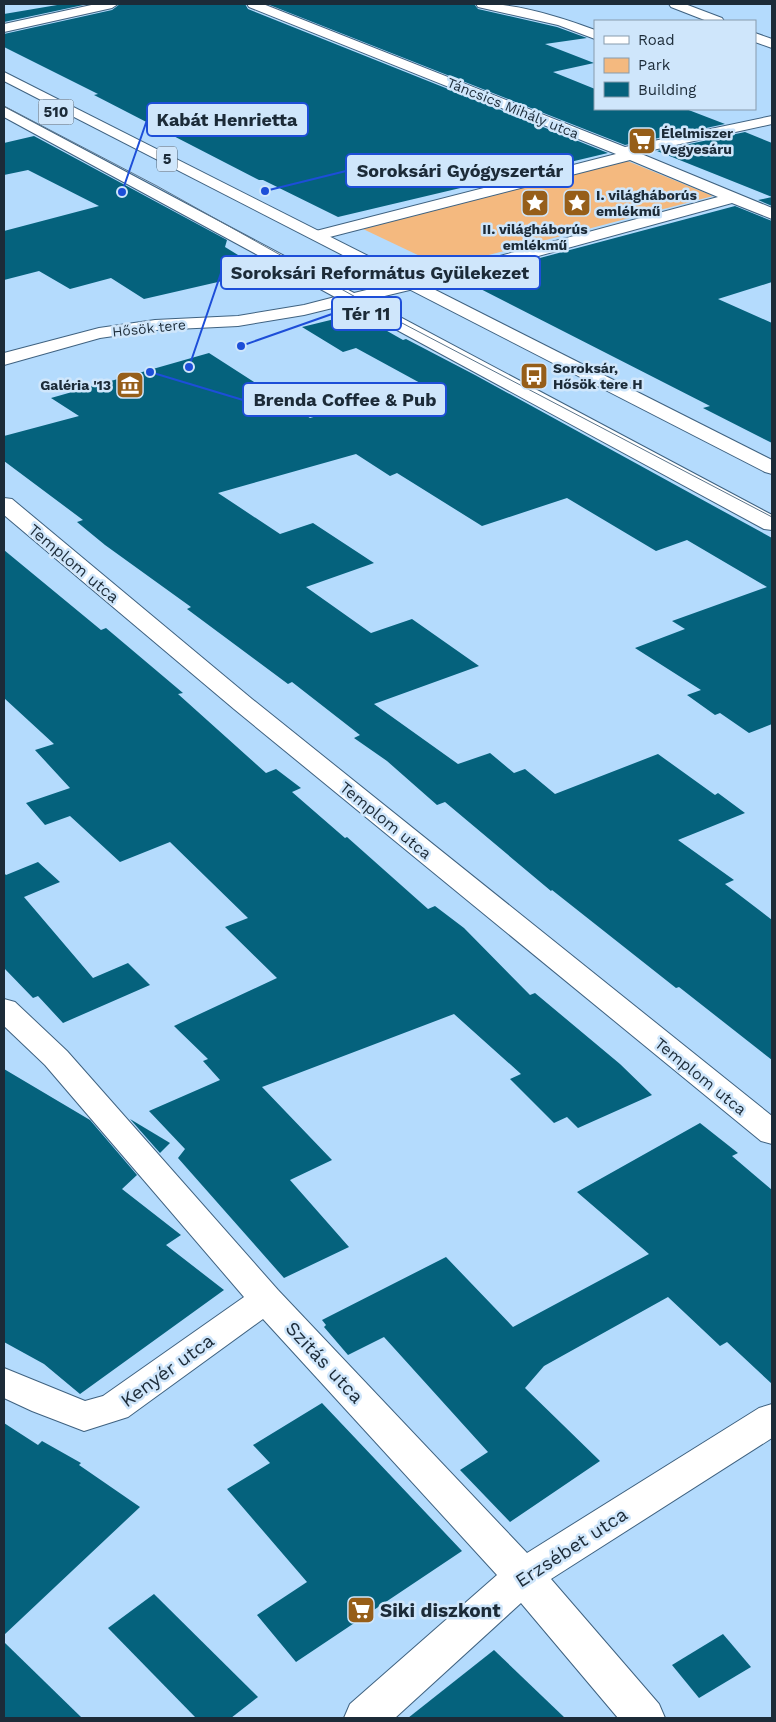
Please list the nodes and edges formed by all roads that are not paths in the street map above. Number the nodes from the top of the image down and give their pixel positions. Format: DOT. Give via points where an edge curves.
graph roads {
  1 [pos="112,4"];
  2 [pos="253,4"];
  3 [pos="482,4"];
  4 [pos="676,4"];
  5 [pos="716,20"];
  6 [pos="4,28"];
  7 [pos="594,35"];
  8 [pos="756,36"];
  9 [pos="772,44"];
  10 [pos="8,71"];
  11 [pos="4,87"];
  12 [pos="755,110"];
  13 [pos="4,111"];
  14 [pos="772,119"];
  15 [pos="110,130"];
  16 [pos="628,154"];
  17 [pos="733,198"];
  18 [pos="772,214"];
  19 [pos="318,235"];
  20 [pos="413,283"];
  21 [pos="351,299"];
  22 [pos="4,359"];
  23 [pos="772,468"];
  24 [pos="4,504"];
  25 [pos="772,524"];
  26 [pos="4,1008"];
  27 [pos="772,1133"];
  28 [pos="266,1299"];
  29 [pos="4,1382"];
  30 [pos="772,1419"];
  31 [pos="523,1576"];
  32 [pos="365,1718"];
  33 [pos="644,1718"];
  1 -- 6 [label="street"];
  2 -- 16 [label="street, Táncsics Mihály utca"];
  3 -- 7 [label="street" via="562,22"];
  4 -- 5 [label="street"];
  8 -- 9 [label="street"];
  10 -- 15 [label="street, 510" via="70,96"];
  11 -- 15 [label="street, 510" via="59,113"];
  12 -- 14 [label="street"];
  13 -- 21 [label="street"];
  14 -- 16 [label="street"];
  15 -- 19 [label="street, 5"];
  16 -- 17 [label="street, Táncsics Mihály utca"];
  16 -- 19 [label="street"];
  17 -- 18 [label="street, Táncsics Mihály utca"];
  17 -- 20 [label="street, Hősök tere"];
  19 -- 20 [label="street, 5"];
  20 -- 21 [label="street, Hősök tere"];
  20 -- 23 [label="street, 5"];
  21 -- 22 [label="street, Hősök tere" via="267,317 155,325 99,334"];
  21 -- 25 [label="street"];
  24 -- 27 [label="street, Templom utca" via="250,710"];
  26 -- 28 [label="street, Szitás utca" via="56,1058"];
  28 -- 29 [label="street, Kenyér utca" via="115,1408 84,1416"];
  28 -- 31 [label="street, Szitás utca"];
  30 -- 31 [label="street, Erzsébet utca"];
  31 -- 32 [label="street, Erzsébet utca"];
  31 -- 33 [label="street, Szitás utca"];
}
